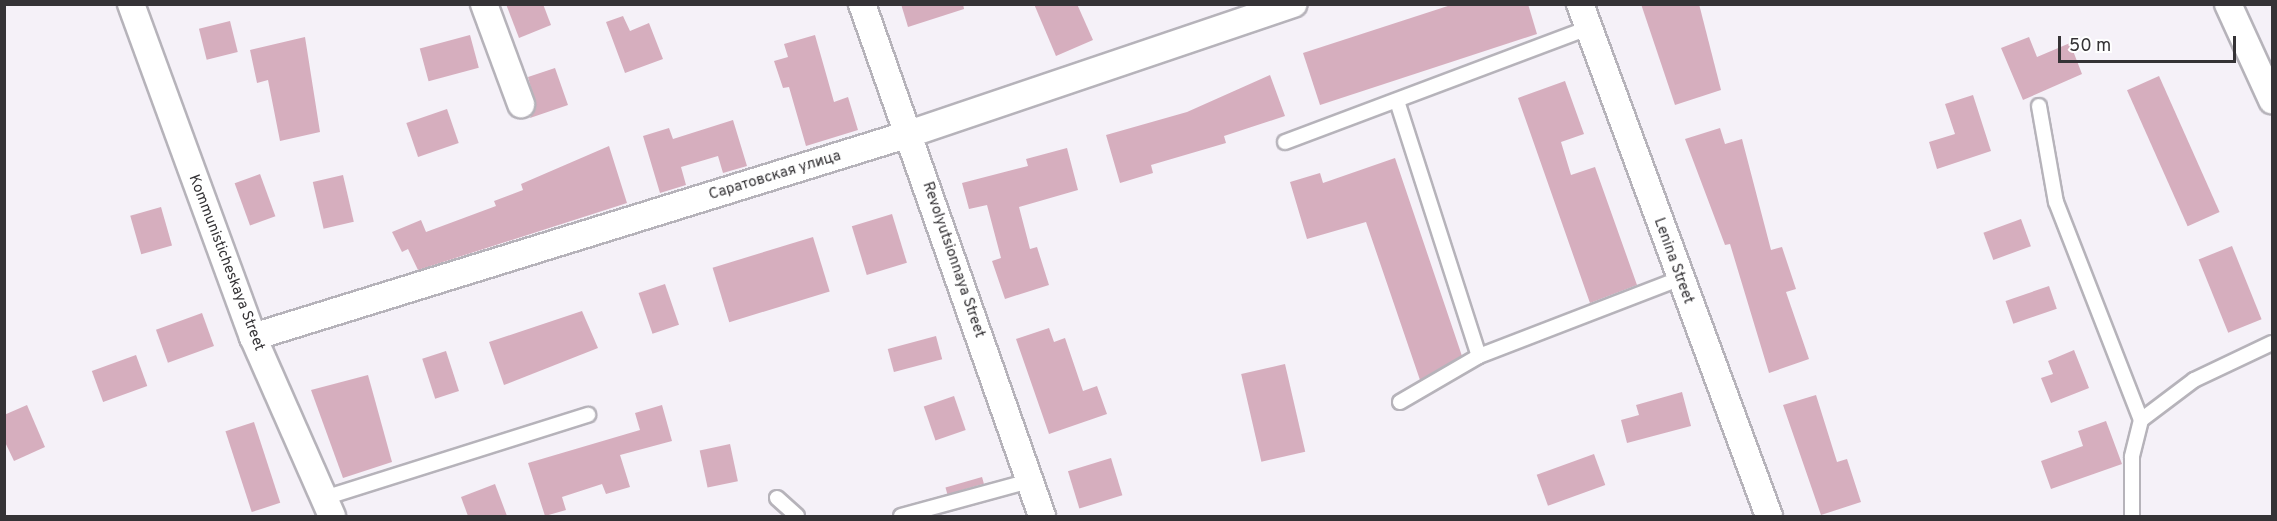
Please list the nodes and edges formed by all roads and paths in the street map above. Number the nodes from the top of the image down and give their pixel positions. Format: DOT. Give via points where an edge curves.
graph roads {
  1 [pos="131,4"];
  2 [pos="484,4"];
  3 [pos="862,4"];
  4 [pos="1294,4"];
  5 [pos="2228,4"];
  6 [pos="1584,16"];
  7 [pos="2272,100"];
  8 [pos="1397,101"];
  9 [pos="521,104"];
  10 [pos="2039,106"];
  11 [pos="909,134"];
  12 [pos="1285,142"];
  13 [pos="1679,279"];
  14 [pos="253,337"];
  15 [pos="2272,343"];
  16 [pos="1479,356"];
  17 [pos="1400,402"];
  18 [pos="588,415"];
  19 [pos="2141,420"];
  20 [pos="1030,481"];
  21 [pos="777,498"];
  22 [pos="328,507"];
  23 [pos="797,516"];
  24 [pos="901,516"];
  25 [pos="1042,516"];
  26 [pos="1769,516"];
  27 [pos="2132,516"];
  1 -- 14 [label="street, Kommunisticheskaya Street"];
  2 -- 9 [label="street"];
  3 -- 11 [label="street, Revolyutsionnaya Street"];
  4 -- 11 [label="street, Саратовская улица"];
  5 -- 7 [label="street"];
  6 -- 8 [label="lane"];
  6 -- 13 [label="street, Lenina Street"];
  8 -- 12 [label="lane"];
  8 -- 16 [label="lane"];
  10 -- 19 [label="lane" via="2056,202"];
  11 -- 14 [label="street, Саратовская улица"];
  11 -- 20 [label="street, Revolyutsionnaya Street"];
  13 -- 16 [label="lane"];
  13 -- 26 [label="street, Lenina Street"];
  14 -- 22 [label="street, Kommunisticheskaya Street"];
  15 -- 19 [label="lane" via="2194,380"];
  16 -- 17 [label="lane"];
  18 -- 22 [label="lane"];
  19 -- 27 [label="lane" via="2132,457"];
  20 -- 24 [label="lane"];
  20 -- 25 [label="street, Revolyutsionnaya Street"];
  21 -- 23 [label="lane"];
}
